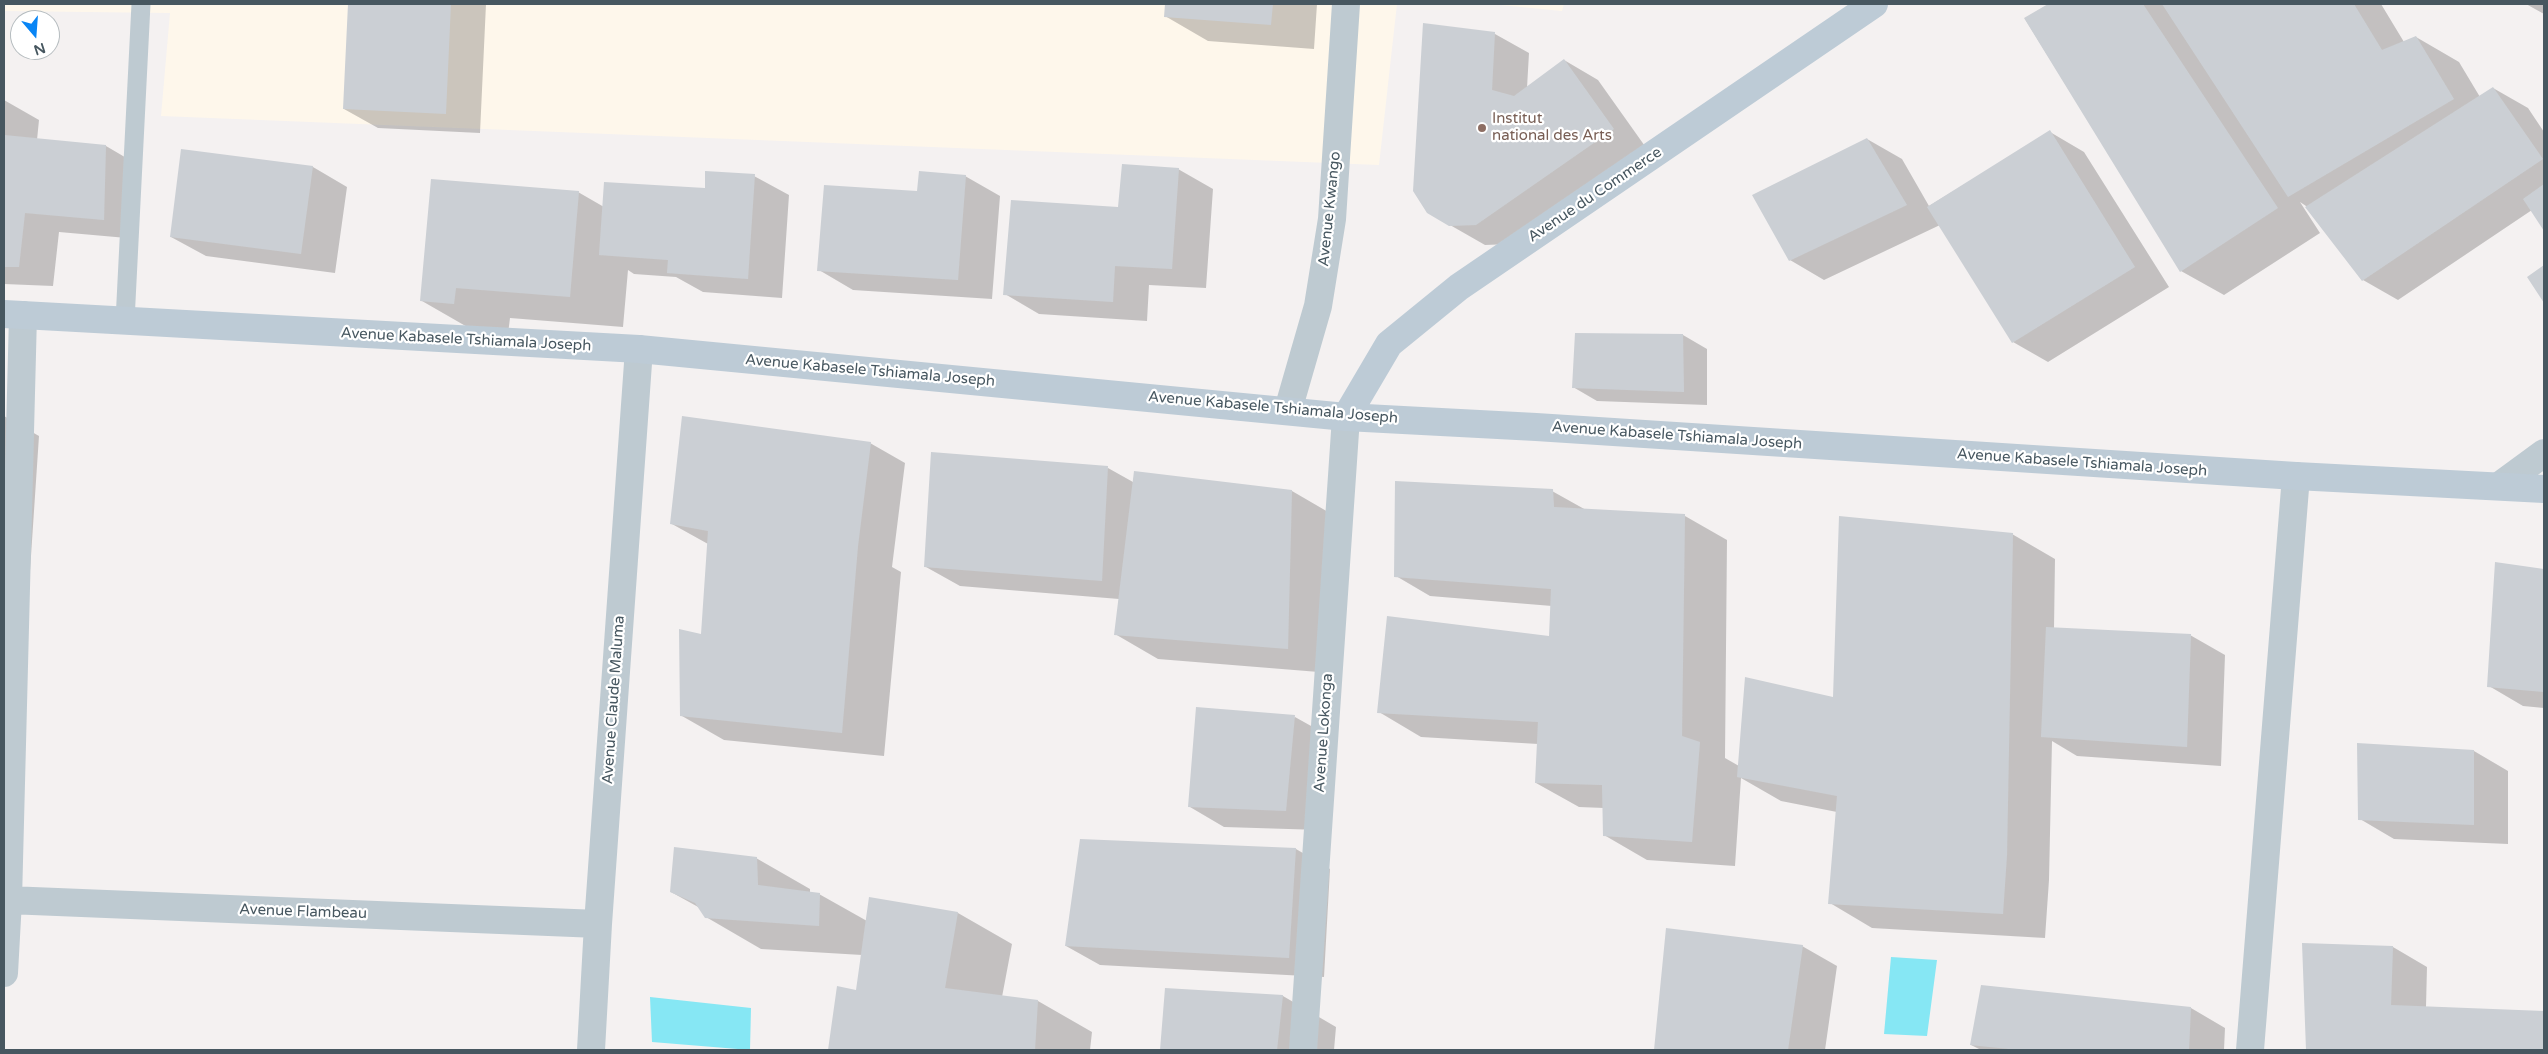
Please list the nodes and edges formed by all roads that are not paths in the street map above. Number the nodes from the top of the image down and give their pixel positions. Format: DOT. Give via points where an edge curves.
graph roads {
  1 [pos="141,4"];
  2 [pos="1346,4"];
  3 [pos="1874,4"];
  4 [pos="14,314"];
  5 [pos="125,321"];
  6 [pos="640,349"];
  7 [pos="1288,410"];
  8 [pos="1346,416"];
  9 [pos="2544,452"];
  10 [pos="2296,476"];
  11 [pos="2499,486"];
  12 [pos="2544,489"];
  13 [pos="8,900"];
  14 [pos="598,924"];
  15 [pos="4,972"];
  16 [pos="591,1050"];
  17 [pos="1304,1050"];
  18 [pos="2250,1050"];
  1 -- 5 [label="lane"];
  2 -- 7 [label="street, Avenue Kwango" via="1332,219 1318,306"];
  3 -- 8 [label="main road, Avenue du Commerce" via="1459,287 1389,344"];
  4 -- 5 [label="main road, Avenue Kabasele Tshiamala Joseph"];
  4 -- 13 [label="street"];
  5 -- 6 [label="main road, Avenue Kabasele Tshiamala Joseph"];
  6 -- 7 [label="main road, Avenue Kabasele Tshiamala Joseph"];
  6 -- 14 [label="street, Avenue Claude Maluma"];
  7 -- 8 [label="main road, Avenue Kabasele Tshiamala Joseph"];
  8 -- 10 [label="main road, Avenue Kabasele Tshiamala Joseph"];
  8 -- 17 [label="street, Avenue Lokonga"];
  9 -- 11 [label="street"];
  10 -- 11 [label="main road, Avenue Kabasele Tshiamala Joseph"];
  10 -- 18 [label="street"];
  11 -- 12 [label="main road, Avenue Kabasele Tshiamala Joseph"];
  13 -- 14 [label="street, Avenue Flambeau"];
  13 -- 15 [label="street"];
  14 -- 16 [label="street, Avenue Claude Maluma"];
}
